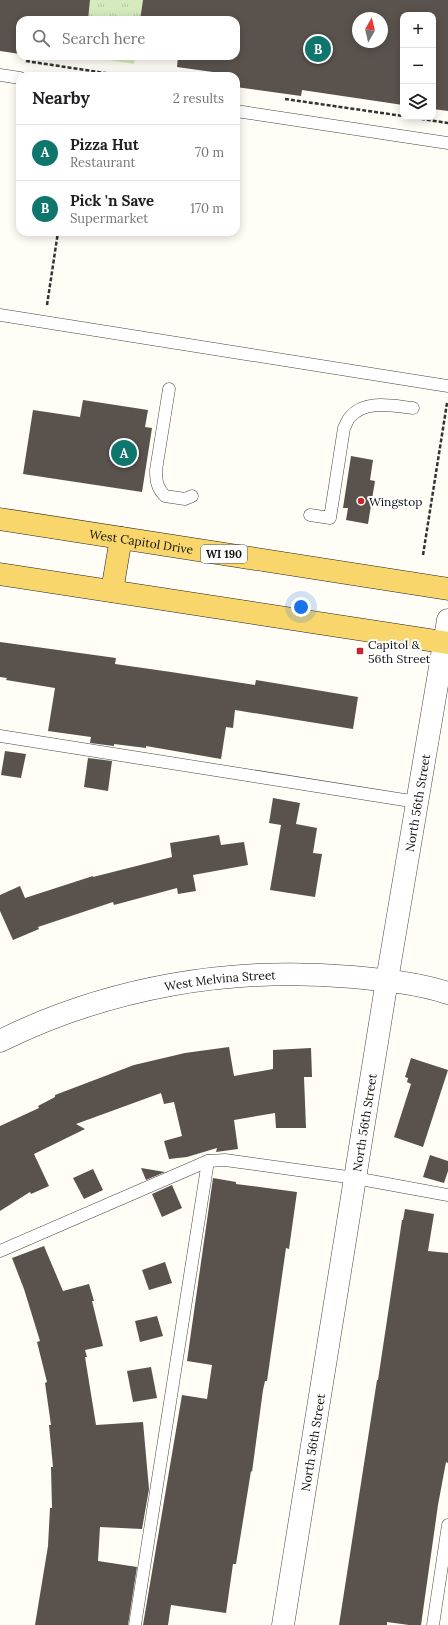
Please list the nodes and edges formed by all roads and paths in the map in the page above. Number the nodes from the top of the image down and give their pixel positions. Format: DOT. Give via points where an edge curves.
graph roads {
  1 [pos="23,60"];
  2 [pos="100,72"];
  3 [pos="0,75"];
  4 [pos="16,77"];
  5 [pos="282,99"];
  6 [pos="240,112"];
  7 [pos="400,116"];
  8 [pos="428,120"];
  9 [pos="448,123"];
  10 [pos="448,143"];
  11 [pos="57,236"];
  12 [pos="0,315"];
  13 [pos="44,322"];
  14 [pos="448,386"];
  15 [pos="169,389"];
  16 [pos="448,396"];
  17 [pos="413,408"];
  18 [pos="192,496"];
  19 [pos="310,515"];
  20 [pos="0,519"];
  21 [pos="121,538"];
  22 [pos="423,555"];
  23 [pos="0,574"];
  24 [pos="448,588"];
  25 [pos="112,591"];
  26 [pos="448,620"];
  27 [pos="446,643"];
  28 [pos="0,736"];
  29 [pos="417,802"];
  30 [pos="387,980"];
  31 [pos="448,993"];
  32 [pos="0,1041"];
  33 [pos="208,1161"];
  34 [pos="355,1178"];
  35 [pos="448,1195"];
  36 [pos="0,1251"];
  37 [pos="448,1525"];
  38 [pos="135,1625"];
  39 [pos="283,1625"];
  40 [pos="433,1625"];
  1 -- 2 [label="path"];
  3 -- 4 [label="lane"];
  5 -- 7 [label="path"];
  6 -- 10 [label="lane"];
  8 -- 9 [label="path"];
  11 -- 13 [label="path"];
  12 -- 13 [label="lane"];
  13 -- 14 [label="lane"];
  15 -- 18 [label="lane" via="156,481 159,490 165,496 185,499"];
  16 -- 22 [label="path"];
  17 -- 19 [label="lane" via="372,405 350,417 344,428 330,518"];
  20 -- 21 [label="main road, West Capitol Drive / WI 190"];
  21 -- 24 [label="main road, West Capitol Drive / WI 190"];
  21 -- 25 [label="main road"];
  23 -- 25 [label="main road"];
  25 -- 27 [label="main road"];
  26 -- 27 [label="street, North 56th Street"];
  27 -- 29 [label="street, North 56th Street"];
  28 -- 29 [label="lane"];
  29 -- 30 [label="street, North 56th Street"];
  30 -- 31 [label="street, West Melvina Street"];
  30 -- 32 [label="street, West Melvina Street" via="294,973 205,978 115,997 72,1010"];
  30 -- 34 [label="street, North 56th Street"];
  33 -- 34 [label="lane" via="225,1160"];
  33 -- 36 [label="lane"];
  33 -- 38 [label="lane"];
  34 -- 35 [label="lane"];
  34 -- 39 [label="street, North 56th Street"];
  37 -- 40 [label="lane"];
}
